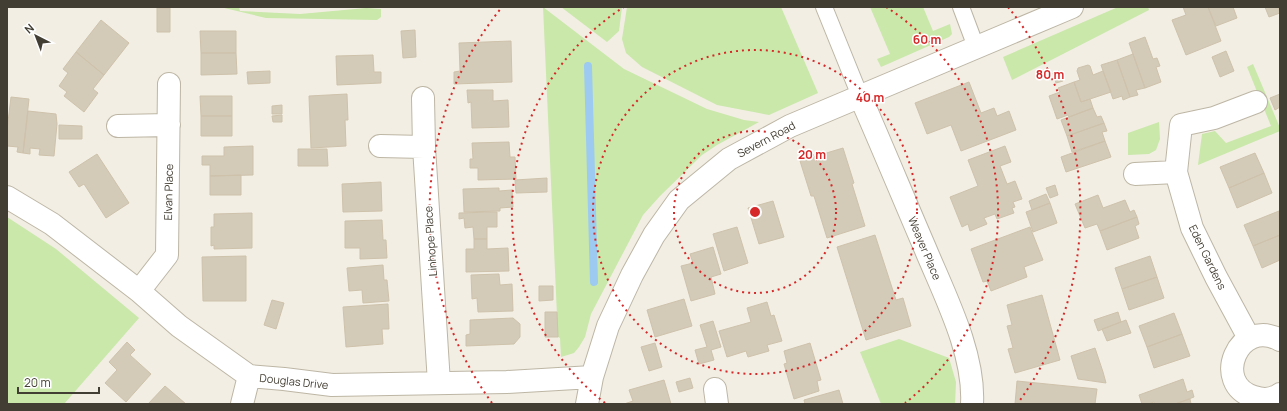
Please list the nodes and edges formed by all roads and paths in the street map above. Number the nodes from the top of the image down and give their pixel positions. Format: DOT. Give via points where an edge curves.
graph roads {
  1 [pos="824,7"];
  2 [pos="961,7"];
  3 [pos="1072,7"];
  4 [pos="976,47"];
  5 [pos="169,84"];
  6 [pos="860,96"];
  7 [pos="423,98"];
  8 [pos="1256,102"];
  9 [pos="169,125"];
  10 [pos="118,126"];
  11 [pos="380,146"];
  12 [pos="424,147"];
  13 [pos="1176,172"];
  14 [pos="1136,174"];
  15 [pos="7,197"];
  16 [pos="139,291"];
  17 [pos="1249,338"];
  18 [pos="1280,340"];
  19 [pos="249,376"];
  20 [pos="592,377"];
  21 [pos="438,383"];
  22 [pos="1280,394"];
  23 [pos="1245,400"];
  24 [pos="242,404"];
  25 [pos="586,404"];
  26 [pos="972,404"];
  1 -- 6 [label="lane"];
  2 -- 4 [label="lane"];
  3 -- 4 [label="street, Severn Road"];
  4 -- 6 [label="street, Severn Road"];
  5 -- 9 [label="street, Elvan Place"];
  6 -- 20 [label="street, Severn Road" via="790,126 729,159 679,200 654,236 632,275 608,326"];
  6 -- 26 [label="street, Weaver Place" via="951,309 965,350"];
  7 -- 12 [label="street, Linhope Place"];
  8 -- 13 [label="street, Eden Gardens" via="1214,118 1181,125"];
  9 -- 10 [label="street"];
  9 -- 16 [label="street, Elvan Place" via="167,255"];
  11 -- 12 [label="street"];
  12 -- 21 [label="street, Linhope Place"];
  13 -- 14 [label="street"];
  13 -- 17 [label="street, Eden Gardens" via="1192,228"];
  15 -- 16 [label="street, Douglas Drive" via="52,224"];
  16 -- 19 [label="street, Douglas Drive" via="179,326"];
  17 -- 18 [label="street" via="1262,335 1274,336"];
  17 -- 23 [label="street" via="1239,347 1232,360 1232,373"];
  19 -- 21 [label="street, Douglas Drive" via="332,385"];
  19 -- 24 [label="street"];
  20 -- 21 [label="street, Douglas Drive"];
  20 -- 25 [label="street, Severn Road"];
  22 -- 23 [label="street" via="1275,398"];
}
